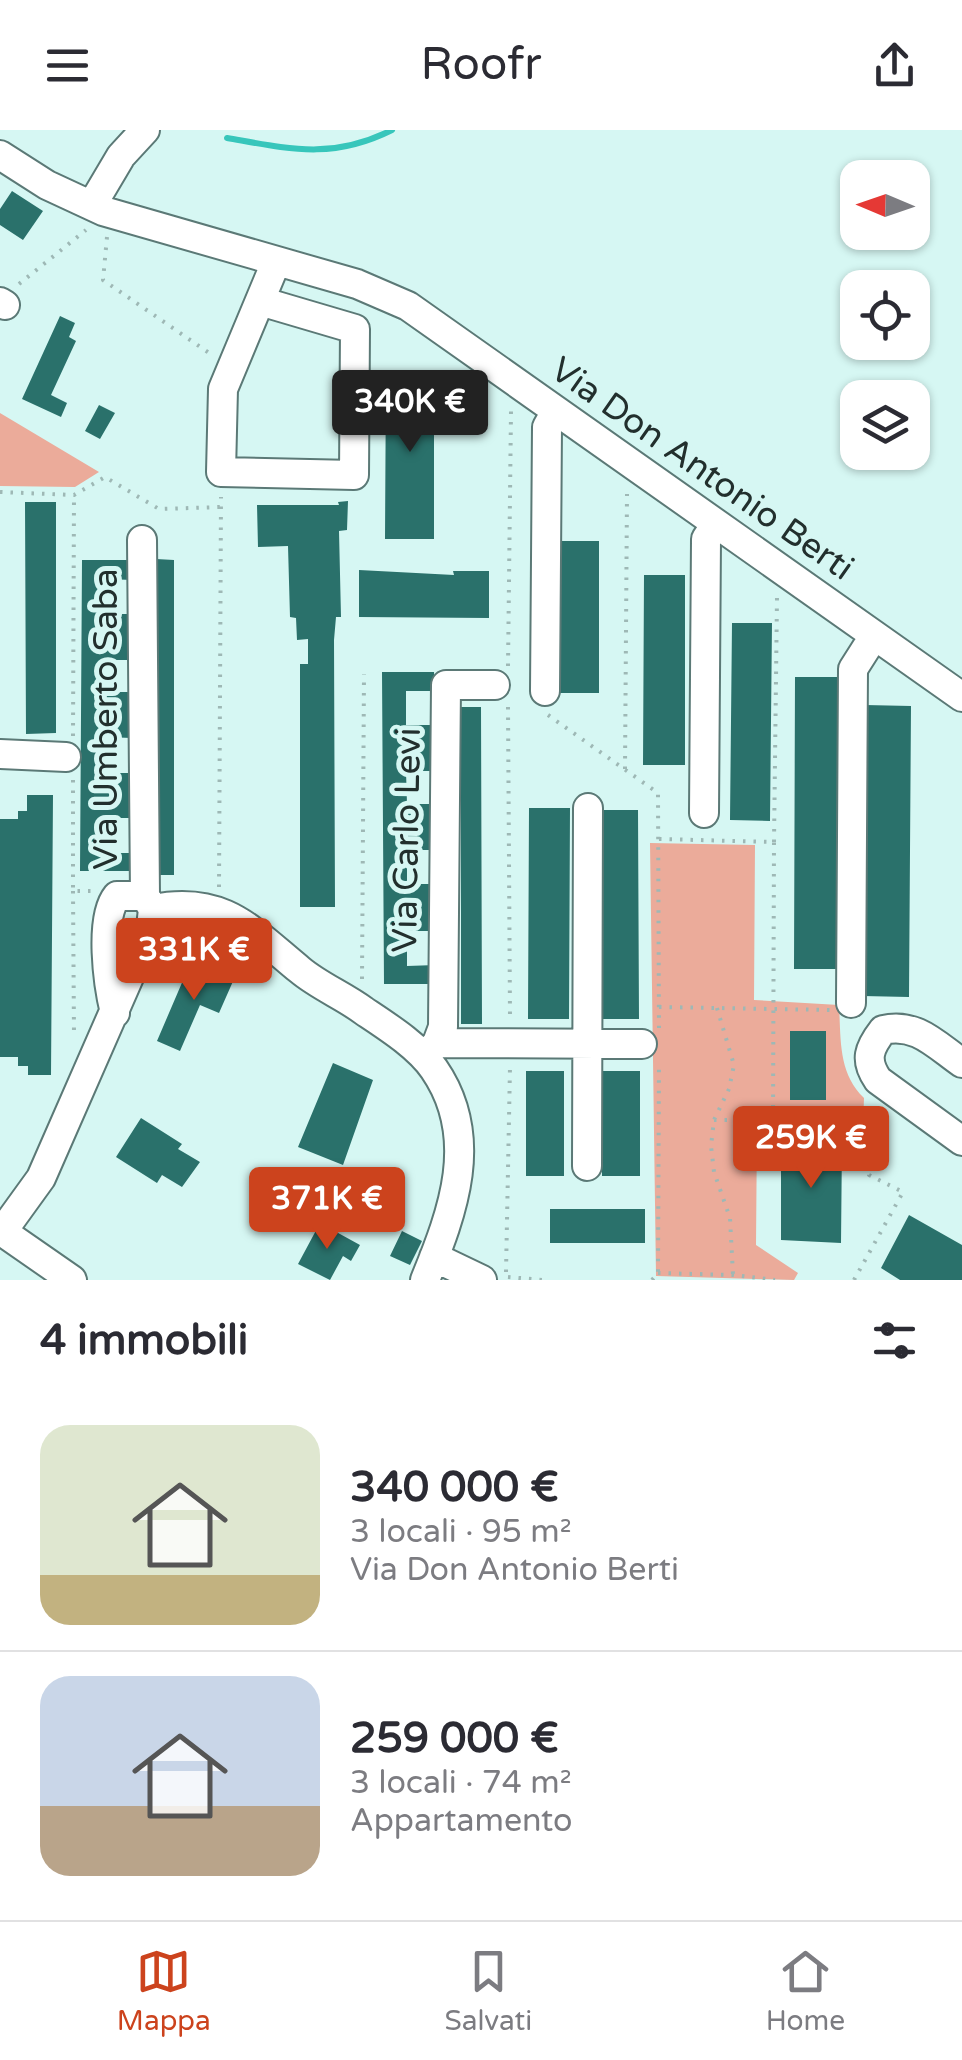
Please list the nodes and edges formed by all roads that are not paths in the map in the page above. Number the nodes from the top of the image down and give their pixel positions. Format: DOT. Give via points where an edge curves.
graph roads {
  1 [pos="145,130"];
  2 [pos="0,155"];
  3 [pos="101,219"];
  4 [pos="276,262"];
  5 [pos="260,301"];
  6 [pos="556,411"];
  7 [pos="716,524"];
  8 [pos="142,540"];
  9 [pos="874,636"];
  10 [pos="544,691"];
  11 [pos="502,696"];
  12 [pos="962,697"];
  13 [pos="0,754"];
  14 [pos="71,757"];
  15 [pos="588,808"];
  16 [pos="704,813"];
  17 [pos="149,903"];
  18 [pos="844,1007"];
  19 [pos="114,1013"];
  20 [pos="588,1044"];
  21 [pos="642,1044"];
  22 [pos="430,1050"];
  23 [pos="962,1063"];
  24 [pos="962,1141"];
  25 [pos="587,1166"];
  26 [pos="1,1231"];
  27 [pos="429,1269"];
  28 [pos="63,1278"];
  29 [pos="494,1278"];
  1 -- 3 [label="street" via="121,156"];
  2 -- 3 [label="street, Via Don Antonio Berti"];
  3 -- 4 [label="street, Via Don Antonio Berti"];
  4 -- 5 [label="street"];
  4 -- 6 [label="street, Via Don Antonio Berti" via="358,284 408,306"];
  5 -- 5 [label="street" via="356,329 354,475 221,472 223,389"];
  6 -- 7 [label="street, Via Don Antonio Berti"];
  6 -- 10 [label="street" via="546,427"];
  7 -- 9 [label="street, Via Don Antonio Berti"];
  7 -- 16 [label="street" via="706,540"];
  8 -- 17 [label="street, Via Umberto Saba"];
  9 -- 12 [label="street, Via Don Antonio Berti"];
  9 -- 18 [label="street" via="853,669"];
  11 -- 22 [label="street, Via Carlo Levi" via="446,685 443,1027"];
  13 -- 14 [label="street"];
  15 -- 20 [label="street"];
  17 -- 19 [label="street, Via Umberto Saba" via="152,927"];
  17 -- 19 [label="street" via="117,896 108,906"];
  17 -- 22 [label="street" via="214,910 265,937 302,972"];
  19 -- 26 [label="street, Via Umberto Saba" via="41,1178"];
  20 -- 21 [label="street"];
  20 -- 22 [label="street"];
  20 -- 25 [label="street"];
  22 -- 27 [label="street" via="453,1109 460,1151 456,1200"];
  23 -- 24 [label="street" via="900,1026 883,1030 870,1048 869,1068 878,1080"];
  26 -- 28 [label="street"];
  27 -- 29 [label="street"];
}
